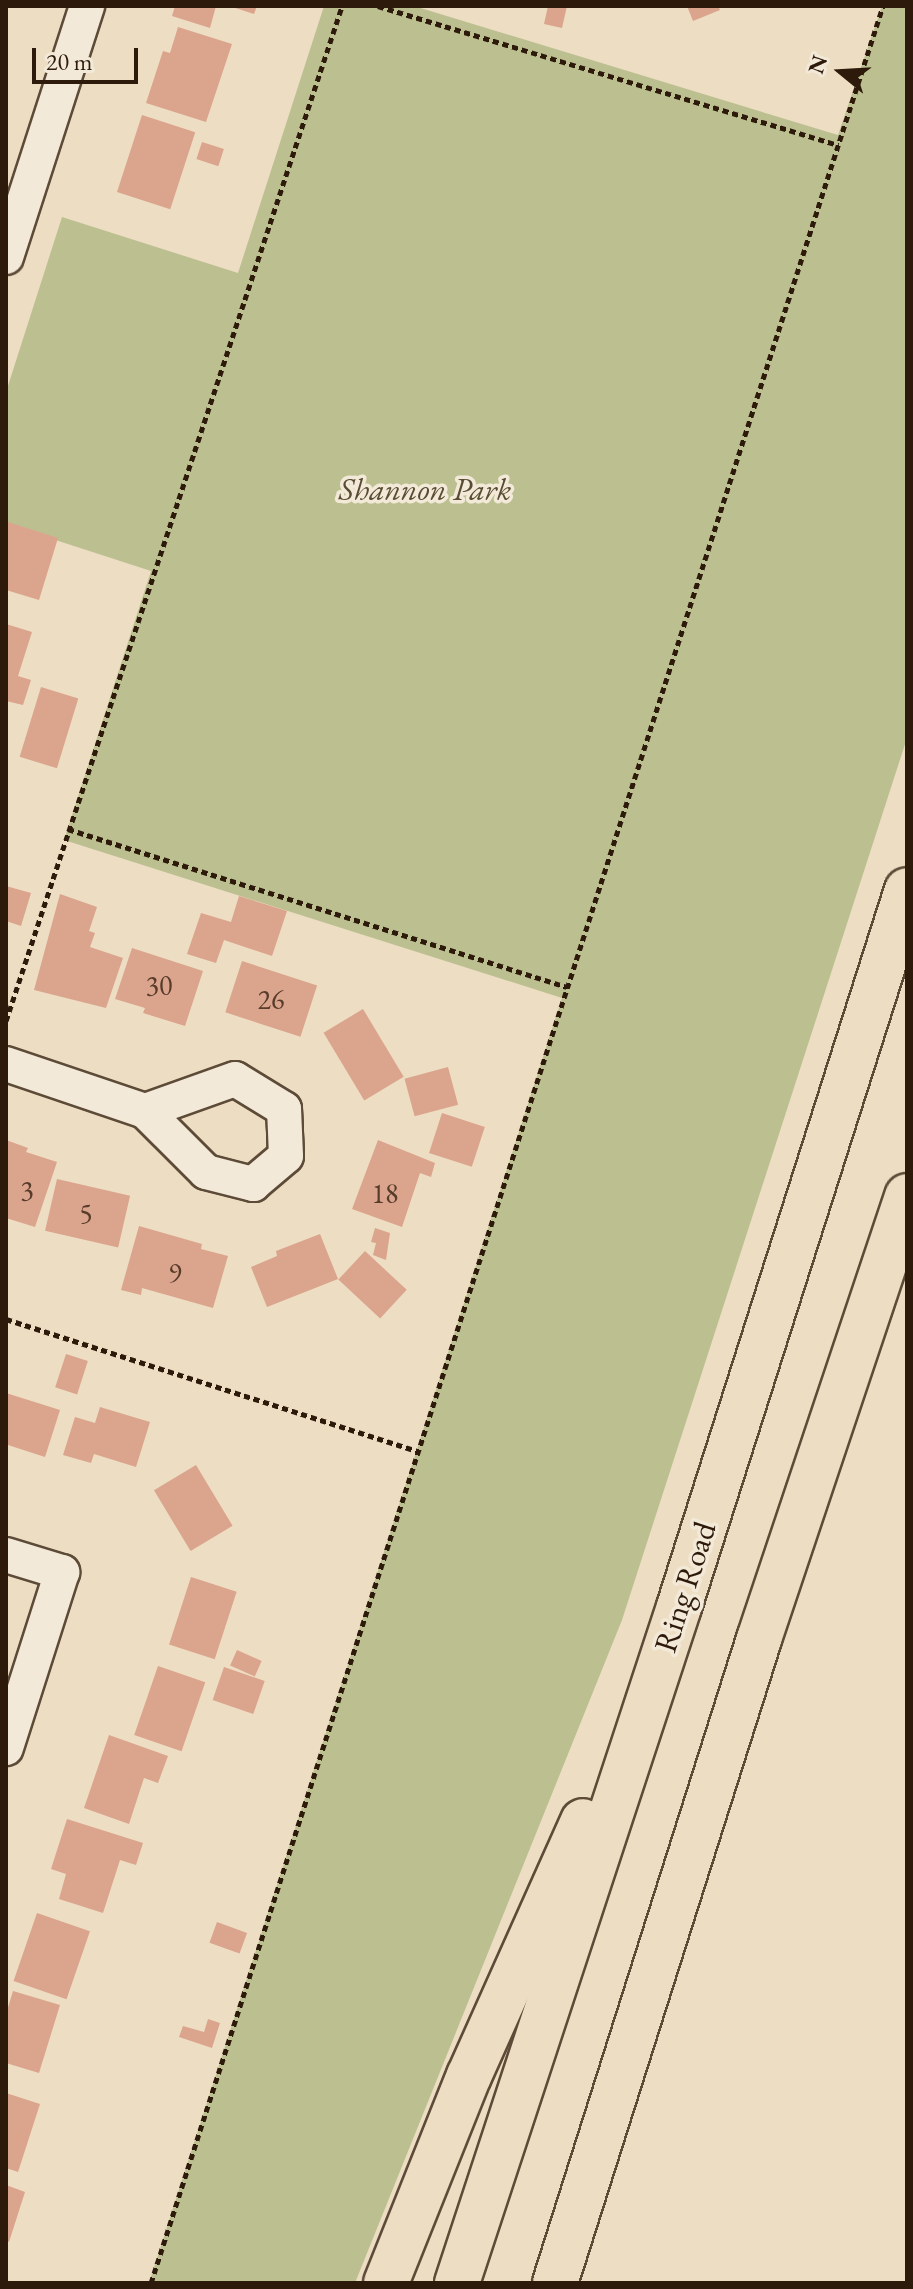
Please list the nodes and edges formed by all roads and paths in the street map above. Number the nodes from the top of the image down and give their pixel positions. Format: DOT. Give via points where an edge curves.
graph roads {
  1 [pos="87,6"];
  2 [pos="342,6"];
  3 [pos="378,6"];
  4 [pos="883,6"];
  5 [pos="839,145"];
  6 [pos="6,257"];
  7 [pos="68,829"];
  8 [pos="907,890"];
  9 [pos="567,987"];
  10 [pos="6,1021"];
  11 [pos="6,1064"];
  12 [pos="145,1111"];
  13 [pos="907,1196"];
  14 [pos="6,1319"];
  15 [pos="416,1451"];
  16 [pos="6,1555"];
  17 [pos="679,1607"];
  18 [pos="759,1639"];
  19 [pos="6,1748"];
  20 [pos="151,2283"];
  21 [pos="386,2283"];
  22 [pos="457,2283"];
  23 [pos="555,2283"];
  24 [pos="581,2283"];
  1 -- 6 [label="street"];
  2 -- 7 [label="path"];
  3 -- 5 [label="path"];
  4 -- 5 [label="path"];
  5 -- 9 [label="path"];
  7 -- 9 [label="path"];
  7 -- 10 [label="path"];
  8 -- 17 [label="highway, Ring Road"];
  9 -- 15 [label="path"];
  11 -- 12 [label="street"];
  13 -- 18 [label="highway"];
  14 -- 15 [label="path"];
  15 -- 20 [label="path"];
  16 -- 19 [label="street" via="62,1572"];
  17 -- 21 [label="highway" via="469,2076"];
  17 -- 22 [label="highway, Ring Road"];
  18 -- 23 [label="highway"];
  18 -- 24 [label="highway"];
}
